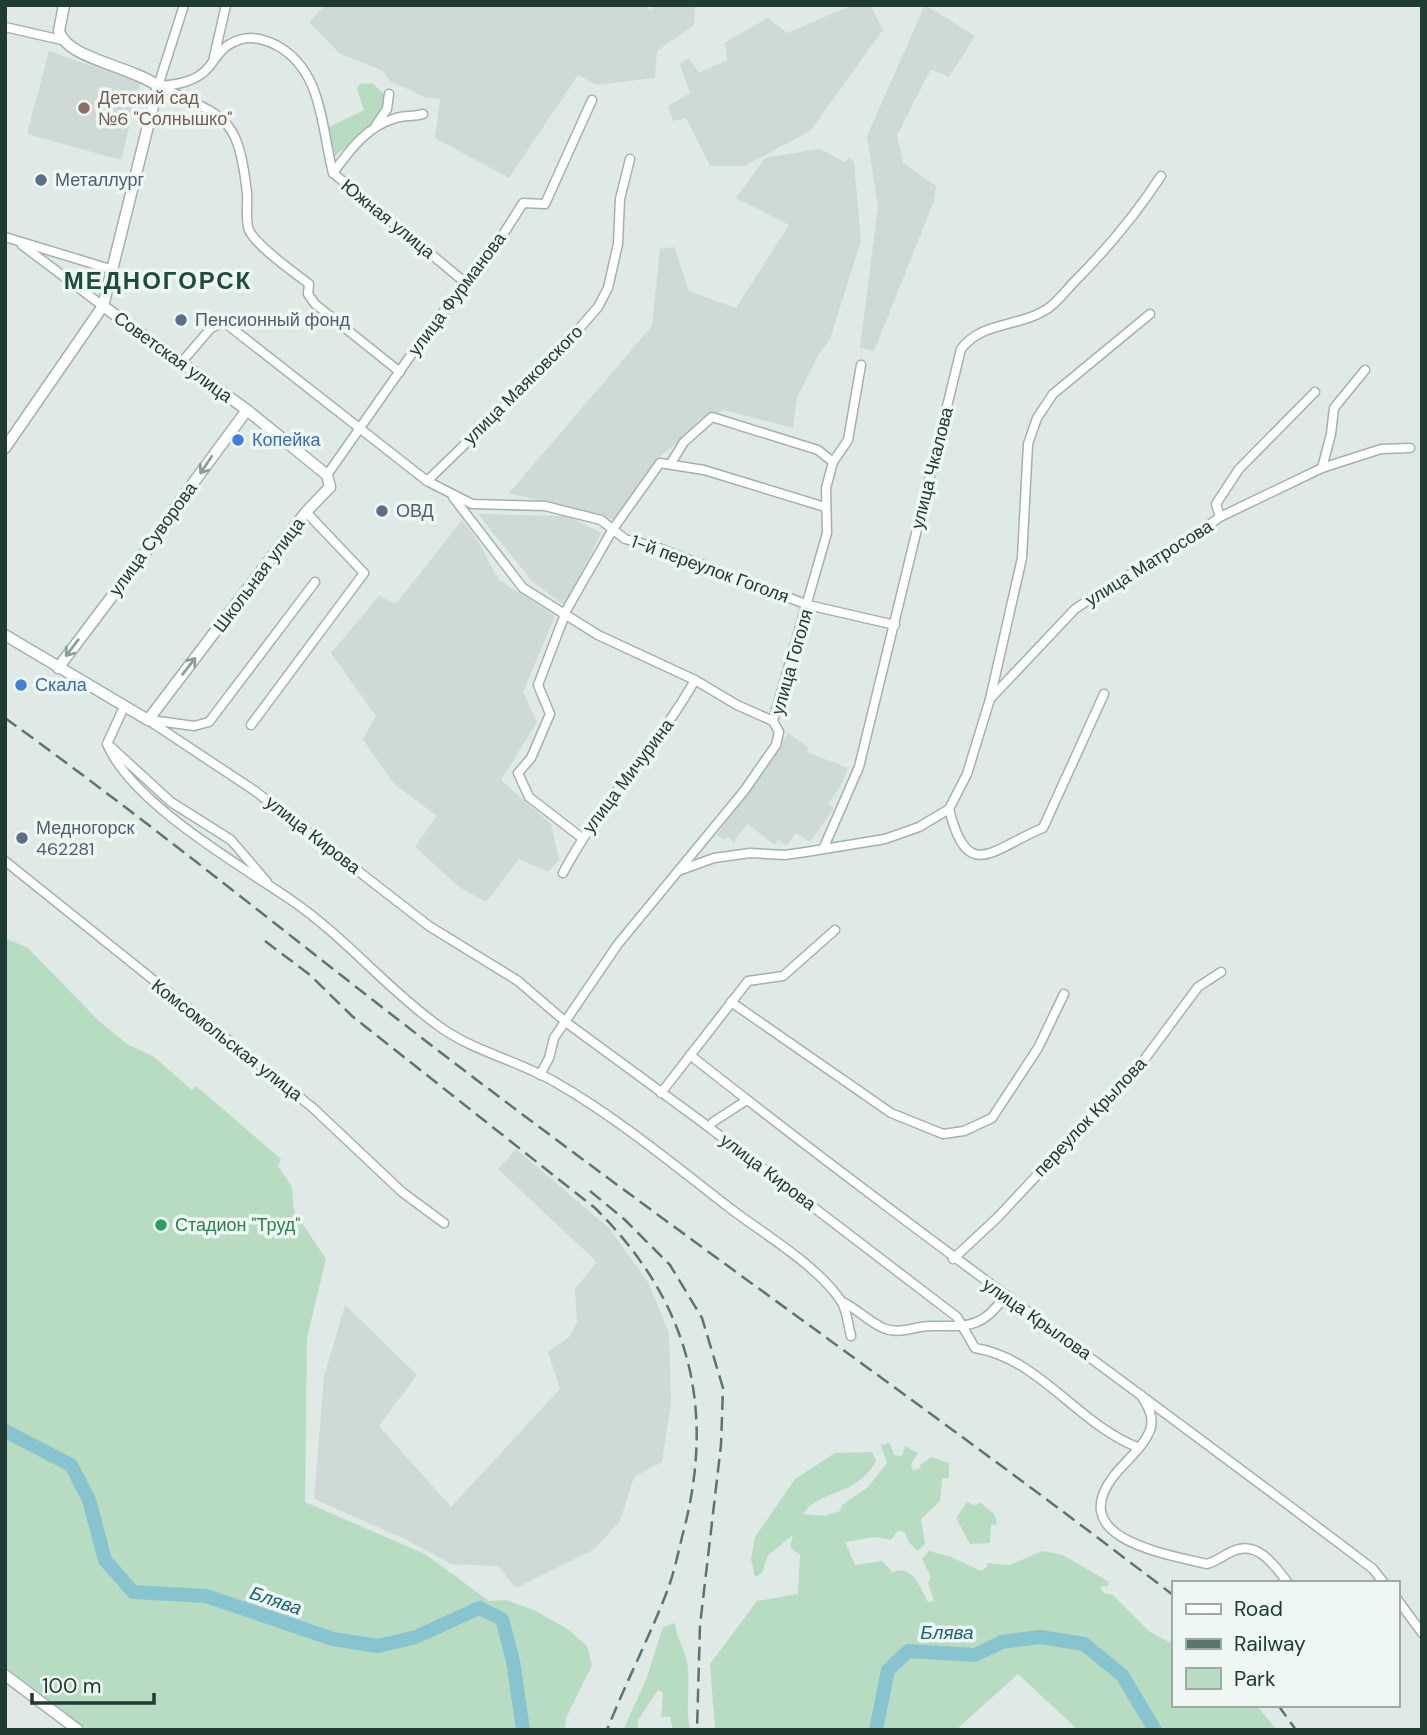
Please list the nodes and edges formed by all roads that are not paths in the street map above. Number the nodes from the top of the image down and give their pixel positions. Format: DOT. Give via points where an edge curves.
graph roads {
  1 [pos="64,5"];
  2 [pos="184,5"];
  3 [pos="226,5"];
  4 [pos="5,27"];
  5 [pos="62,40"];
  6 [pos="214,58"];
  7 [pos="158,86"];
  8 [pos="389,94"];
  9 [pos="592,100"];
  10 [pos="423,114"];
  11 [pos="376,125"];
  12 [pos="630,159"];
  13 [pos="333,173"];
  14 [pos="1161,176"];
  15 [pos="5,237"];
  16 [pos="16,241"];
  17 [pos="110,269"];
  18 [pos="467,284"];
  19 [pos="103,306"];
  20 [pos="1150,314"];
  21 [pos="180,364"];
  22 [pos="861,365"];
  23 [pos="1365,370"];
  24 [pos="400,372"];
  25 [pos="1315,392"];
  26 [pos="247,410"];
  27 [pos="361,429"];
  28 [pos="5,448"];
  29 [pos="1410,448"];
  30 [pos="833,462"];
  31 [pos="671,463"];
  32 [pos="1322,468"];
  33 [pos="327,475"];
  34 [pos="427,481"];
  35 [pos="451,495"];
  36 [pos="825,507"];
  37 [pos="306,512"];
  38 [pos="1220,517"];
  39 [pos="613,529"];
  40 [pos="315,582"];
  41 [pos="808,605"];
  42 [pos="562,614"];
  43 [pos="895,625"];
  44 [pos="5,635"];
  45 [pos="58,668"];
  46 [pos="695,680"];
  47 [pos="1104,694"];
  48 [pos="990,699"];
  49 [pos="124,707"];
  50 [pos="148,720"];
  51 [pos="773,722"];
  52 [pos="251,725"];
  53 [pos="107,744"];
  54 [pos="949,809"];
  55 [pos="582,838"];
  56 [pos="824,847"];
  57 [pos="5,861"];
  58 [pos="678,871"];
  59 [pos="563,873"];
  60 [pos="268,884"];
  61 [pos="835,930"];
  62 [pos="1222,972"];
  63 [pos="1064,994"];
  64 [pos="731,1002"];
  65 [pos="566,1023"];
  66 [pos="690,1055"];
  67 [pos="540,1075"];
  68 [pos="661,1093"];
  69 [pos="747,1100"];
  70 [pos="713,1122"];
  71 [pos="444,1223"];
  72 [pos="953,1259"];
  73 [pos="1005,1296"];
  74 [pos="841,1301"];
  75 [pos="965,1328"];
  76 [pos="851,1336"];
  77 [pos="1139,1391"];
  78 [pos="1138,1447"];
  79 [pos="1287,1581"];
  80 [pos="1382,1581"];
  81 [pos="1399,1602"];
  82 [pos="1422,1633"];
  83 [pos="5,1675"];
  84 [pos="78,1730"];
  1 -- 5 [label="street" via="59,21"];
  2 -- 7 [label="street"];
  3 -- 6 [label="street"];
  4 -- 5 [label="street"];
  5 -- 7 [label="street" via="79,54 142,74"];
  6 -- 7 [label="street, Южная улица" via="192,79"];
  6 -- 13 [label="street, Южная улица" via="228,45 260,37 288,51 311,80"];
  7 -- 17 [label="street"];
  7 -- 24 [label="street" via="212,109 231,126 242,151 249,230 278,261 309,284 308,294 315,304"];
  8 -- 11 [label="street" via="387,108"];
  9 -- 18 [label="street, улица Фурманова" via="545,204 523,204"];
  10 -- 11 [label="street"];
  11 -- 13 [label="street"];
  12 -- 34 [label="street, улица Маяковского" via="620,199 618,244 608,288 598,307 551,361"];
  13 -- 18 [label="street, Южная улица"];
  14 -- 43 [label="street, улица Чкалова" via="1134,218 1050,306 1025,321 971,335 961,349"];
  15 -- 16 [label="street, Советская улица"];
  16 -- 17 [label="street, Советская улица"];
  16 -- 19 [label="street, Советская улица"];
  17 -- 19 [label="street"];
  18 -- 24 [label="street, улица Фурманова"];
  19 -- 21 [label="street, Советская улица"];
  19 -- 28 [label="street"];
  20 -- 48 [label="street, улица Матросова" via="1053,394 1037,418 1028,444 1022,558"];
  21 -- 26 [label="street, Советская улица"];
  21 -- 27 [label="street" via="211,328 225,322"];
  22 -- 30 [label="street, улица Гоголя" via="848,440"];
  23 -- 32 [label="street" via="1334,408"];
  24 -- 27 [label="street, улица Фурманова"];
  25 -- 38 [label="street, улица Матросова" via="1238,469 1216,504"];
  26 -- 33 [label="street, Советская улица"];
  26 -- 45 [label="street, улица Суворова, one-way"];
  27 -- 33 [label="street, Школьная улица"];
  27 -- 34 [label="street"];
  29 -- 32 [label="street, улица Матросова" via="1381,449"];
  30 -- 31 [label="street" via="818,450 712,417 684,442"];
  30 -- 36 [label="street, улица Гоголя"];
  31 -- 36 [label="street"];
  31 -- 39 [label="street" via="660,463"];
  32 -- 38 [label="street, улица Матросова"];
  33 -- 37 [label="street, Школьная улица" via="330,487"];
  34 -- 35 [label="street"];
  35 -- 39 [label="street, 1-й переулок Гоголя" via="472,504 545,506 601,520"];
  35 -- 42 [label="street" via="523,588"];
  36 -- 41 [label="street, улица Гоголя" via="827,533"];
  50 -- 37 [label="street, Школьная улица, one-way"];
  37 -- 52 [label="street" via="364,573"];
  38 -- 48 [label="street, улица Матросова" via="1075,610"];
  39 -- 41 [label="street, 1-й переулок Гоголя" via="625,539"];
  39 -- 42 [label="street"];
  40 -- 50 [label="street" via="209,722 194,726"];
  41 -- 43 [label="street, 1-й переулок Гоголя"];
  41 -- 51 [label="street, улица Гоголя"];
  42 -- 46 [label="street"];
  42 -- 55 [label="street" via="538,685 550,714 531,758 518,774 529,797"];
  43 -- 56 [label="street, улица Чкалова" via="859,767"];
  44 -- 45 [label="street"];
  45 -- 49 [label="street"];
  46 -- 51 [label="street"];
  46 -- 55 [label="street, улица Мичурина"];
  47 -- 54 [label="street" via="1043,828 998,852 978,855 957,839"];
  48 -- 54 [label="street, улица Матросова" via="967,774"];
  49 -- 50 [label="street"];
  49 -- 53 [label="street"];
  50 -- 65 [label="street, улица Кирова" via="255,791 429,926 518,981"];
  51 -- 58 [label="street, улица Гоголя" via="779,733 776,744"];
  53 -- 60 [label="street" via="170,802 231,840"];
  53 -- 60 [label="street" via="136,784 194,835"];
  54 -- 56 [label="street" via="919,827 885,839"];
  55 -- 59 [label="street, улица Мичурина"];
  56 -- 58 [label="street" via="785,855 723,856"];
  57 -- 71 [label="street, Комсомольская улица" via="313,1108 402,1192"];
  58 -- 65 [label="street, улица Гоголя" via="618,944"];
  60 -- 67 [label="street" via="360,955 437,1026"];
  61 -- 64 [label="street" via="783,976 748,981"];
  62 -- 72 [label="street, переулок Крылова" via="1198,987 1141,1064"];
  63 -- 64 [label="street" via="1038,1048 992,1118 964,1131 943,1134 891,1113"];
  64 -- 66 [label="street"];
  65 -- 67 [label="street, улица Гоголя" via="554,1038"];
  65 -- 68 [label="street, улица Кирова"];
  66 -- 68 [label="street"];
  66 -- 69 [label="street, улица Крылова"];
  67 -- 74 [label="street" via="619,1124 706,1188 807,1266"];
  68 -- 75 [label="street, улица Кирова" via="946,1308"];
  69 -- 70 [label="street"];
  69 -- 72 [label="street, улица Крылова"];
  72 -- 73 [label="street, улица Крылова"];
  73 -- 75 [label="street" via="991,1316"];
  73 -- 77 [label="street, улица Крылова"];
  74 -- 75 [label="street" via="884,1328"];
  74 -- 76 [label="street"];
  75 -- 78 [label="street, улица Кирова" via="975,1348 1011,1357 1108,1434"];
  77 -- 78 [label="street" via="1151,1412 1150,1430"];
  77 -- 80 [label="street, улица Крылова" via="1373,1569"];
  78 -- 79 [label="street" via="1101,1495 1101,1516 1108,1528 1142,1545 1207,1564 1248,1547 1262,1553"];
  81 -- 82 [label="street"];
  83 -- 84 [label="street"];
}
